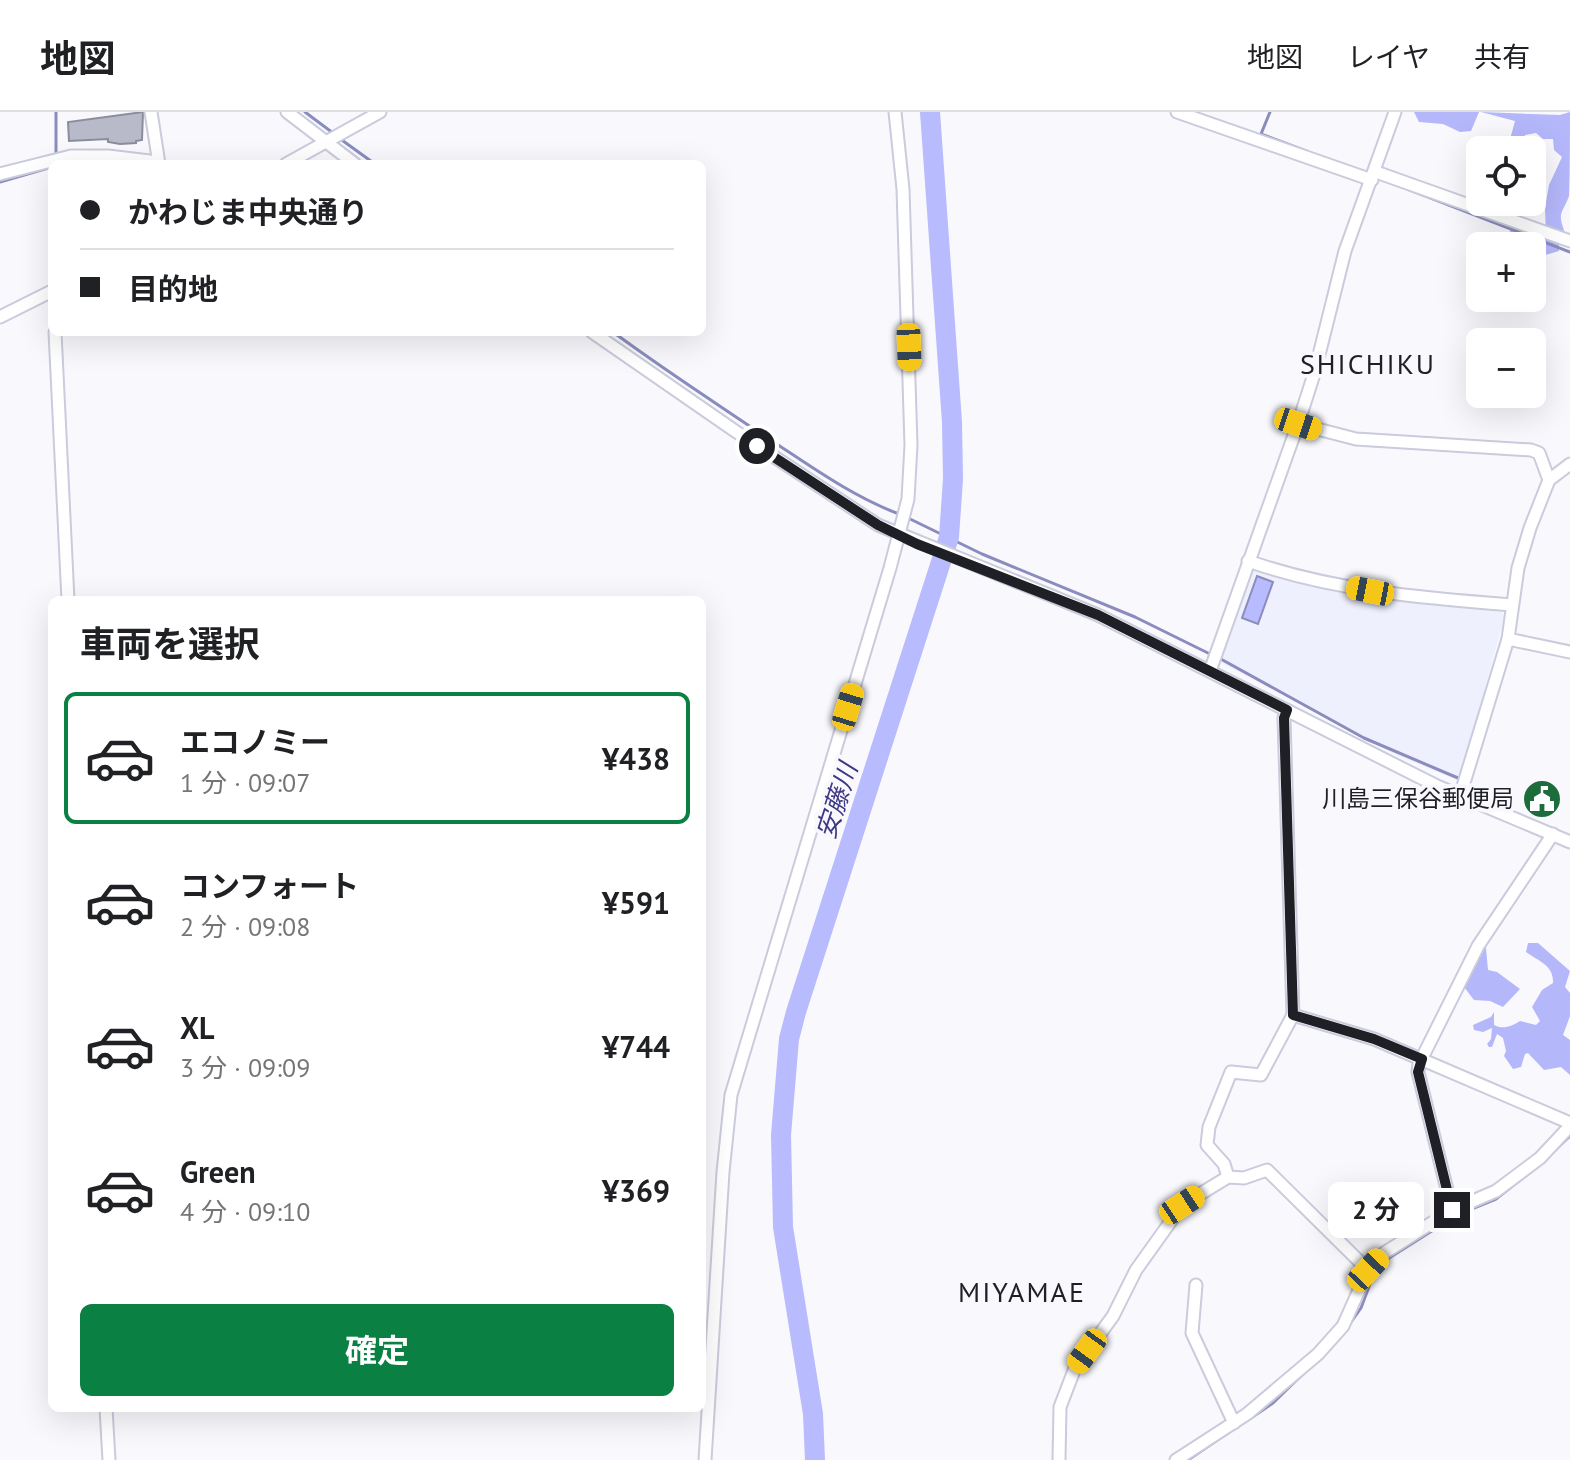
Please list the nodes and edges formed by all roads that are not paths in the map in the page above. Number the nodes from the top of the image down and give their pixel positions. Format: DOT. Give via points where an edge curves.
graph roads {
  1 [pos="151,112"];
  2 [pos="287,112"];
  3 [pos="380,112"];
  4 [pos="895,112"];
  5 [pos="1177,112"];
  6 [pos="1395,112"];
  7 [pos="326,144"];
  8 [pos="55,160"];
  9 [pos="137,160"];
  10 [pos="158,160"];
  11 [pos="294,160"];
  12 [pos="349,160"];
  13 [pos="48,162"];
  14 [pos="0,174"];
  15 [pos="1374,176"];
  16 [pos="1570,241"];
  17 [pos="48,293"];
  18 [pos="0,317"];
  19 [pos="55,336"];
  20 [pos="598,336"];
  21 [pos="1298,424"];
  22 [pos="1570,464"];
  23 [pos="1549,480"];
  24 [pos="900,536"];
  25 [pos="1248,561"];
  26 [pos="68,596"];
  27 [pos="1512,605"];
  28 [pos="1508,639"];
  29 [pos="1570,652"];
  30 [pos="1210,671"];
  31 [pos="1287,710"];
  32 [pos="1460,796"];
  33 [pos="1553,834"];
  34 [pos="1570,842"];
  35 [pos="1293,1015"];
  36 [pos="1422,1059"];
  37 [pos="1570,1124"];
  38 [pos="1228,1177"];
  39 [pos="1452,1210"];
  40 [pos="1368,1270"];
  41 [pos="1196,1285"];
  42 [pos="106,1412"];
  43 [pos="1234,1423"];
  44 [pos="109,1460"];
  45 [pos="705,1460"];
  46 [pos="1059,1460"];
  47 [pos="1176,1460"];
  1 -- 10 [label="street"];
  2 -- 7 [label="street"];
  3 -- 7 [label="street"];
  4 -- 24 [label="street" via="903,189 911,445"];
  5 -- 15 [label="street"];
  6 -- 15 [label="street"];
  7 -- 11 [label="street"];
  7 -- 12 [label="street"];
  8 -- 9 [label="street"];
  13 -- 14 [label="street"];
  15 -- 16 [label="street"];
  15 -- 21 [label="street" via="1345,251"];
  17 -- 18 [label="street"];
  19 -- 26 [label="street"];
  20 -- 24 [label="street" via="845,505"];
  21 -- 23 [label="street" via="1356,439 1531,450 1539,453"];
  21 -- 25 [label="street"];
  22 -- 23 [label="street"];
  23 -- 27 [label="street" via="1530,528"];
  24 -- 30 [label="street" via="1098,615"];
  24 -- 45 [label="street" via="731,1095"];
  25 -- 27 [label="street" via="1370,591"];
  25 -- 30 [label="street"];
  27 -- 28 [label="street"];
  28 -- 29 [label="street"];
  28 -- 32 [label="street"];
  30 -- 31 [label="street"];
  31 -- 32 [label="street"];
  31 -- 35 [label="street"];
  32 -- 33 [label="street"];
  33 -- 34 [label="street"];
  33 -- 36 [label="street" via="1478,946"];
  35 -- 36 [label="street"];
  35 -- 38 [label="street" via="1261,1075 1231,1072 1207,1145"];
  36 -- 37 [label="street"];
  36 -- 39 [label="street" via="1418,1072"];
  37 -- 39 [label="street" via="1540,1158 1505,1185"];
  38 -- 40 [label="street" via="1267,1170"];
  38 -- 46 [label="street" via="1182,1205 1075,1368 1060,1407"];
  39 -- 40 [label="street" via="1384,1253"];
  40 -- 43 [label="street" via="1343,1326 1297,1374"];
  41 -- 43 [label="street" via="1192,1333"];
  42 -- 44 [label="street"];
  43 -- 47 [label="street"];
}
